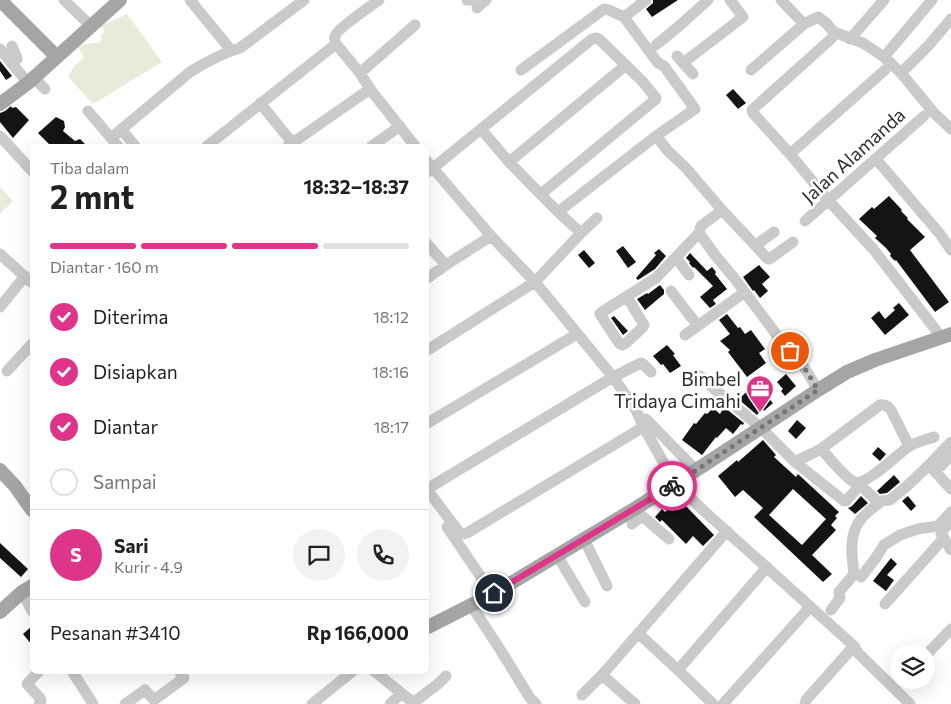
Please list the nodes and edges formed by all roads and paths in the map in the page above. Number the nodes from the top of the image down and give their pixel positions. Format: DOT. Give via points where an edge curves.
graph roads {
  1 [pos="0,0"];
  2 [pos="10,0"];
  3 [pos="64,0"];
  4 [pos="120,0"];
  5 [pos="190,0"];
  6 [pos="304,0"];
  7 [pos="379,0"];
  8 [pos="486,0"];
  9 [pos="646,0"];
  10 [pos="708,0"];
  11 [pos="730,0"];
  12 [pos="884,0"];
  13 [pos="932,0"];
  14 [pos="783,1"];
  15 [pos="472,3"];
  16 [pos="624,17"];
  17 [pos="951,20"];
  18 [pos="804,24"];
  19 [pos="415,25"];
  20 [pos="91,26"];
  21 [pos="832,38"];
  22 [pos="850,39"];
  23 [pos="336,44"];
  24 [pos="656,45"];
  25 [pos="6,48"];
  26 [pos="231,50"];
  27 [pos="60,54"];
  28 [pos="884,57"];
  29 [pos="626,65"];
  30 [pos="521,70"];
  31 [pos="751,70"];
  32 [pos="885,70"];
  33 [pos="360,73"];
  34 [pos="693,74"];
  35 [pos="901,74"];
  36 [pos="31,80"];
  37 [pos="45,89"];
  38 [pos="370,89"];
  39 [pos="260,103"];
  40 [pos="0,104"];
  41 [pos="88,111"];
  42 [pos="924,116"];
  43 [pos="400,126"];
  44 [pos="121,129"];
  45 [pos="481,129"];
  46 [pos="951,129"];
  47 [pos="0,136"];
  48 [pos="656,136"];
  49 [pos="114,142"];
  50 [pos="132,144"];
  51 [pos="209,144"];
  52 [pos="291,144"];
  53 [pos="293,144"];
  54 [pos="375,144"];
  55 [pos="414,144"];
  56 [pos="790,154"];
  57 [pos="876,159"];
  58 [pos="509,162"];
  59 [pos="429,166"];
  60 [pos="429,168"];
  61 [pos="30,169"];
  62 [pos="541,194"];
  63 [pos="828,200"];
  64 [pos="722,210"];
  65 [pos="558,212"];
  66 [pos="597,218"];
  67 [pos="805,221"];
  68 [pos="774,232"];
  69 [pos="581,233"];
  70 [pos="699,233"];
  71 [pos="491,236"];
  72 [pos="793,242"];
  73 [pos="756,245"];
  74 [pos="429,246"];
  75 [pos="951,250"];
  76 [pos="0,254"];
  77 [pos="676,258"];
  78 [pos="446,265"];
  79 [pos="689,275"];
  80 [pos="429,278"];
  81 [pos="29,279"];
  82 [pos="534,282"];
  83 [pos="671,291"];
  84 [pos="745,292"];
  85 [pos="627,297"];
  86 [pos="0,307"];
  87 [pos="698,326"];
  88 [pos="577,334"];
  89 [pos="685,335"];
  90 [pos="946,336"];
  91 [pos="30,346"];
  92 [pos="429,349"];
  93 [pos="7,371"];
  94 [pos="651,372"];
  95 [pos="696,375"];
  96 [pos="613,377"];
  97 [pos="818,390"];
  98 [pos="429,422"];
  99 [pos="647,425"];
  100 [pos="760,427"];
  101 [pos="934,437"];
  102 [pos="951,442"];
  103 [pos="909,446"];
  104 [pos="821,449"];
  105 [pos="951,455"];
  106 [pos="795,462"];
  107 [pos="929,465"];
  108 [pos="941,466"];
  109 [pos="696,470"];
  110 [pos="8,479"];
  111 [pos="675,483"];
  112 [pos="951,489"];
  113 [pos="429,491"];
  114 [pos="429,494"];
  115 [pos="429,496"];
  116 [pos="879,503"];
  117 [pos="30,507"];
  118 [pos="951,512"];
  119 [pos="633,515"];
  120 [pos="944,530"];
  121 [pos="727,531"];
  122 [pos="584,539"];
  123 [pos="669,539"];
  124 [pos="951,550"];
  125 [pos="557,555"];
  126 [pos="767,567"];
  127 [pos="861,577"];
  128 [pos="607,586"];
  129 [pos="27,589"];
  130 [pos="492,594"];
  131 [pos="30,602"];
  132 [pos="585,602"];
  133 [pos="885,604"];
  134 [pos="471,605"];
  135 [pos="810,607"];
  136 [pos="831,610"];
  137 [pos="0,612"];
  138 [pos="429,626"];
  139 [pos="951,629"];
  140 [pos="638,633"];
  141 [pos="935,646"];
  142 [pos="856,649"];
  143 [pos="678,670"];
  144 [pos="36,674"];
  145 [pos="74,674"];
  146 [pos="181,674"];
  147 [pos="349,674"];
  148 [pos="378,674"];
  149 [pos="446,676"];
  150 [pos="602,676"];
  151 [pos="890,677"];
  152 [pos="901,689"];
  153 [pos="401,694"];
  154 [pos="582,695"];
  155 [pos="414,703"];
  156 [pos="39,704"];
  157 [pos="93,704"];
  158 [pos="125,704"];
  159 [pos="312,704"];
  160 [pos="390,704"];
  161 [pos="536,704"];
  162 [pos="635,704"];
  163 [pos="713,704"];
  164 [pos="723,704"];
  165 [pos="806,704"];
  166 [pos="910,704"];
  1 -- 27 [label="main road"];
  2 -- 27 [label="main road"];
  3 -- 20 [label="street"];
  4 -- 20 [label="main road"];
  5 -- 26 [label="street"];
  6 -- 26 [label="street" via="240,48"];
  7 -- 23 [label="street" via="336,34"];
  8 -- 15 [label="street"];
  9 -- 16 [label="street"];
  10 -- 24 [label="street"];
  11 -- 34 [label="street" via="743,17 680,59"];
  12 -- 22 [label="street"];
  13 -- 28 [label="street"];
  14 -- 18 [label="street"];
  16 -- 30 [label="street" via="604,9"];
  16 -- 48 [label="street" via="695,108"];
  17 -- 35 [label="street"];
  18 -- 22 [label="street" via="818,17 834,32"];
  18 -- 31 [label="street"];
  19 -- 33 [label="street"];
  20 -- 27 [label="main road"];
  21 -- 56 [label="street" via="752,110"];
  22 -- 28 [label="street" via="863,43"];
  23 -- 33 [label="street"];
  23 -- 39 [label="street"];
  25 -- 36 [label="street" via="17,58 11,62"];
  26 -- 44 [label="street" via="190,72"];
  27 -- 36 [label="main road"];
  28 -- 35 [label="street"];
  29 -- 45 [label="street" via="599,39 592,39"];
  29 -- 58 [label="street"];
  29 -- 62 [label="street" via="656,98 655,101"];
  32 -- 56 [label="street"];
  33 -- 38 [label="street"];
  35 -- 46 [label="street"];
  36 -- 37 [label="street"];
  36 -- 40 [label="main road"];
  38 -- 43 [label="street"];
  38 -- 53 [label="street"];
  39 -- 51 [label="street"];
  39 -- 52 [label="street"];
  41 -- 49 [label="street"];
  42 -- 57 [label="street, Jalan Alamanda"];
  43 -- 54 [label="street"];
  43 -- 55 [label="street"];
  44 -- 49 [label="street"];
  44 -- 50 [label="street"];
  45 -- 58 [label="street"];
  45 -- 59 [label="street"];
  47 -- 61 [label="street"];
  48 -- 64 [label="street"];
  48 -- 65 [label="street"];
  56 -- 63 [label="street"];
  57 -- 63 [label="street, Jalan Alamanda"];
  57 -- 75 [label="street"];
  58 -- 62 [label="street"];
  60 -- 71 [label="street"];
  62 -- 65 [label="street"];
  63 -- 67 [label="street, Jalan Alamanda"];
  63 -- 90 [label="street"];
  64 -- 70 [label="street" via="701,226"];
  64 -- 73 [label="street"];
  65 -- 69 [label="street"];
  66 -- 69 [label="street"];
  68 -- 73 [label="street"];
  69 -- 82 [label="street"];
  70 -- 77 [label="street"];
  70 -- 84 [label="street"];
  71 -- 78 [label="street"];
  71 -- 82 [label="street"];
  72 -- 73 [label="street" via="769,259"];
  74 -- 78 [label="street"];
  76 -- 81 [label="street"];
  77 -- 79 [label="street"];
  77 -- 85 [label="street" via="656,278"];
  78 -- 80 [label="street"];
  81 -- 86 [label="street"];
  82 -- 88 [label="street"];
  82 -- 92 [label="street"];
  83 -- 87 [label="street"];
  84 -- 87 [label="street"];
  84 -- 97 [label="street" via="804,367"];
  87 -- 89 [label="street"];
  88 -- 96 [label="street"];
  88 -- 98 [label="street"];
  90 -- 97 [label="main road" via="875,360"];
  91 -- 93 [label="street"];
  94 -- 96 [label="street" via="641,363"];
  95 -- 100 [label="street" via="704,378"];
  96 -- 99 [label="street"];
  96 -- 113 [label="street"];
  97 -- 100 [label="main road"];
  99 -- 109 [label="street"];
  99 -- 111 [label="street"];
  99 -- 114 [label="street" via="467,533 460,532"];
  100 -- 106 [label="street"];
  100 -- 109 [label="main road"];
  101 -- 103 [label="street"];
  102 -- 107 [label="street"];
  103 -- 104 [label="street" via="872,476 858,483 844,474"];
  103 -- 104 [label="street" via="891,410 884,404"];
  104 -- 106 [label="street"];
  105 -- 108 [label="street"];
  106 -- 116 [label="street" via="844,501 860,485"];
  107 -- 112 [label="street"];
  107 -- 116 [label="street" via="890,500"];
  109 -- 111 [label="main road"];
  110 -- 117 [label="main road"];
  111 -- 119 [label="main road"];
  111 -- 121 [label="street"];
  115 -- 130 [label="street"];
  116 -- 136 [label="street" via="860,520 852,534 854,574 839,592 840,598"];
  118 -- 120 [label="street"];
  119 -- 122 [label="main road"];
  119 -- 123 [label="street" via="641,515"];
  120 -- 124 [label="street"];
  120 -- 127 [label="street" via="918,529 900,535 884,545"];
  120 -- 133 [label="street"];
  121 -- 126 [label="street"];
  121 -- 140 [label="street"];
  122 -- 125 [label="main road"];
  122 -- 128 [label="street"];
  125 -- 130 [label="main road"];
  125 -- 132 [label="street"];
  126 -- 135 [label="street"];
  126 -- 143 [label="street"];
  129 -- 131 [label="street"];
  129 -- 137 [label="main road"];
  130 -- 134 [label="main road"];
  134 -- 138 [label="main road"];
  134 -- 161 [label="street"];
  135 -- 142 [label="street"];
  135 -- 164 [label="street"];
  139 -- 141 [label="street"];
  140 -- 143 [label="street"];
  140 -- 150 [label="street"];
  142 -- 151 [label="street"];
  142 -- 165 [label="street" via="806,700"];
  143 -- 163 [label="street"];
  144 -- 156 [label="street" via="27,684 40,698"];
  145 -- 157 [label="street"];
  146 -- 158 [label="street" via="184,678 154,700 145,690"];
  147 -- 159 [label="street"];
  148 -- 153 [label="street"];
  149 -- 155 [label="street"];
  150 -- 154 [label="street"];
  150 -- 162 [label="street"];
  152 -- 166 [label="street"];
  153 -- 155 [label="street"];
  153 -- 160 [label="street"];
}
